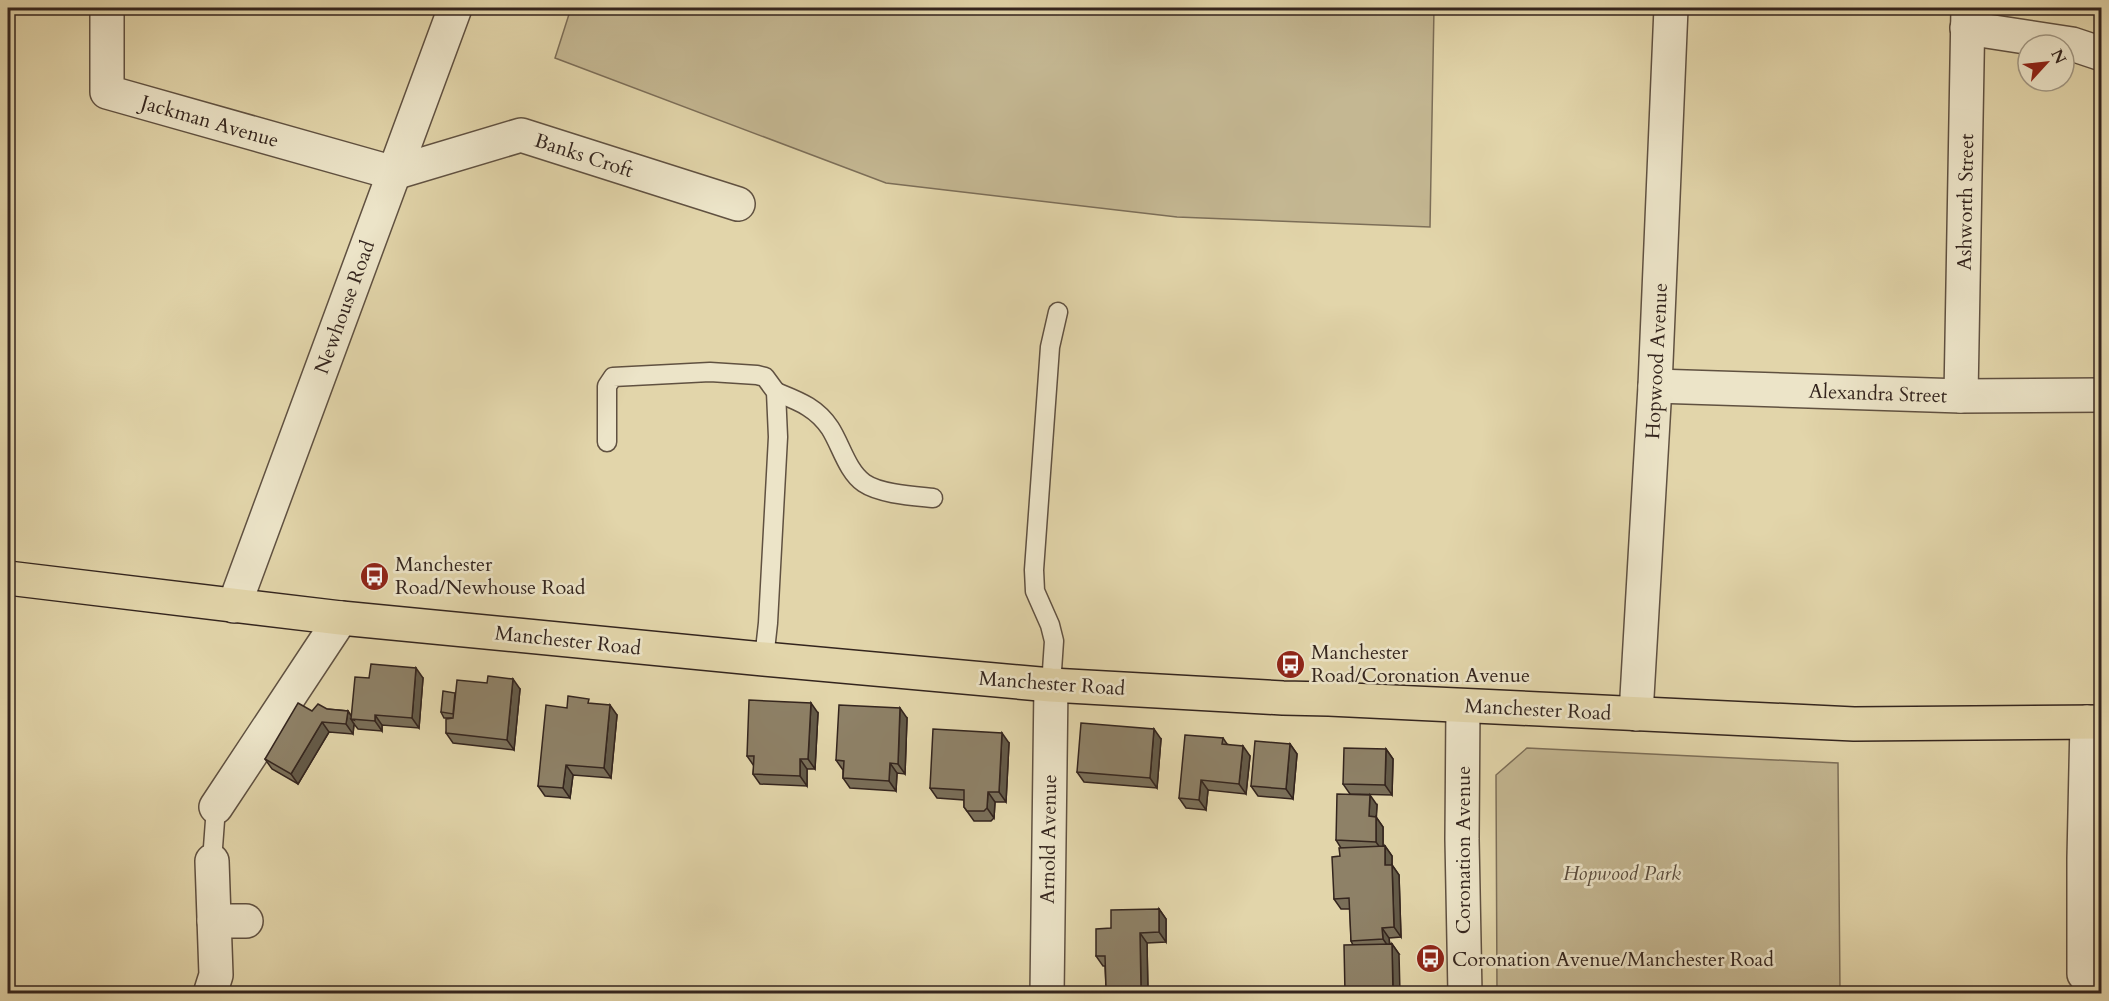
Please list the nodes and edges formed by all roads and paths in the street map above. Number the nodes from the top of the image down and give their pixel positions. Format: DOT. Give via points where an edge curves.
graph roads {
  1 [pos="107,8"];
  2 [pos="455,8"];
  3 [pos="1671,8"];
  4 [pos="1967,18"];
  5 [pos="2102,54"];
  6 [pos="394,172"];
  7 [pos="738,204"];
  8 [pos="1058,312"];
  9 [pos="1655,386"];
  10 [pos="777,392"];
  11 [pos="2102,395"];
  12 [pos="1961,396"];
  13 [pos="607,442"];
  14 [pos="933,498"];
  15 [pos="8,578"];
  16 [pos="234,606"];
  17 [pos="340,618"];
  18 [pos="764,659"];
  19 [pos="1051,685"];
  20 [pos="1463,705"];
  21 [pos="1636,714"];
  22 [pos="2094,722"];
  23 [pos="216,807"];
  24 [pos="2093,858"];
  25 [pos="212,861"];
  26 [pos="214,921"];
  27 [pos="246,921"];
  28 [pos="2093,974"];
  29 [pos="210,993"];
  30 [pos="1047,993"];
  31 [pos="1465,993"];
  1 -- 6 [label="street, Jackman Avenue" via="107,92"];
  2 -- 6 [label="street, Newhouse Road"];
  3 -- 9 [label="street, Hopwood Avenue"];
  4 -- 5 [label="street"];
  4 -- 12 [label="street, Ashworth Street"];
  6 -- 7 [label="street, Banks Croft" via="521,135"];
  6 -- 16 [label="street, Newhouse Road"];
  8 -- 19 [label="lane" via="1050,347 1034,570 1035,591 1054,641"];
  9 -- 12 [label="street, Alexandra Street"];
  9 -- 21 [label="street, Hopwood Avenue"];
  10 -- 13 [label="lane" via="765,377 757,375 710,372 613,377 607,386"];
  10 -- 14 [label="lane" via="808,405 829,427 851,468 864,483 891,493"];
  10 -- 18 [label="lane" via="778,437"];
  11 -- 12 [label="street, Alexandra Street"];
  15 -- 16 [label="main road, Manchester Road"];
  16 -- 17 [label="main road, Manchester Road"];
  17 -- 18 [label="main road, Manchester Road"];
  17 -- 23 [label="street"];
  18 -- 19 [label="main road, Manchester Road"];
  19 -- 20 [label="main road, Manchester Road"];
  19 -- 30 [label="street, Arnold Avenue"];
  20 -- 21 [label="main road, Manchester Road"];
  20 -- 31 [label="street, Coronation Avenue"];
  21 -- 22 [label="main road, Manchester Road" via="1854,724"];
  22 -- 24 [label="street"];
  23 -- 25 [label="lane"];
  24 -- 28 [label="street"];
  25 -- 26 [label="street"];
  26 -- 27 [label="street"];
  26 -- 29 [label="street" via="216,975"];
}
